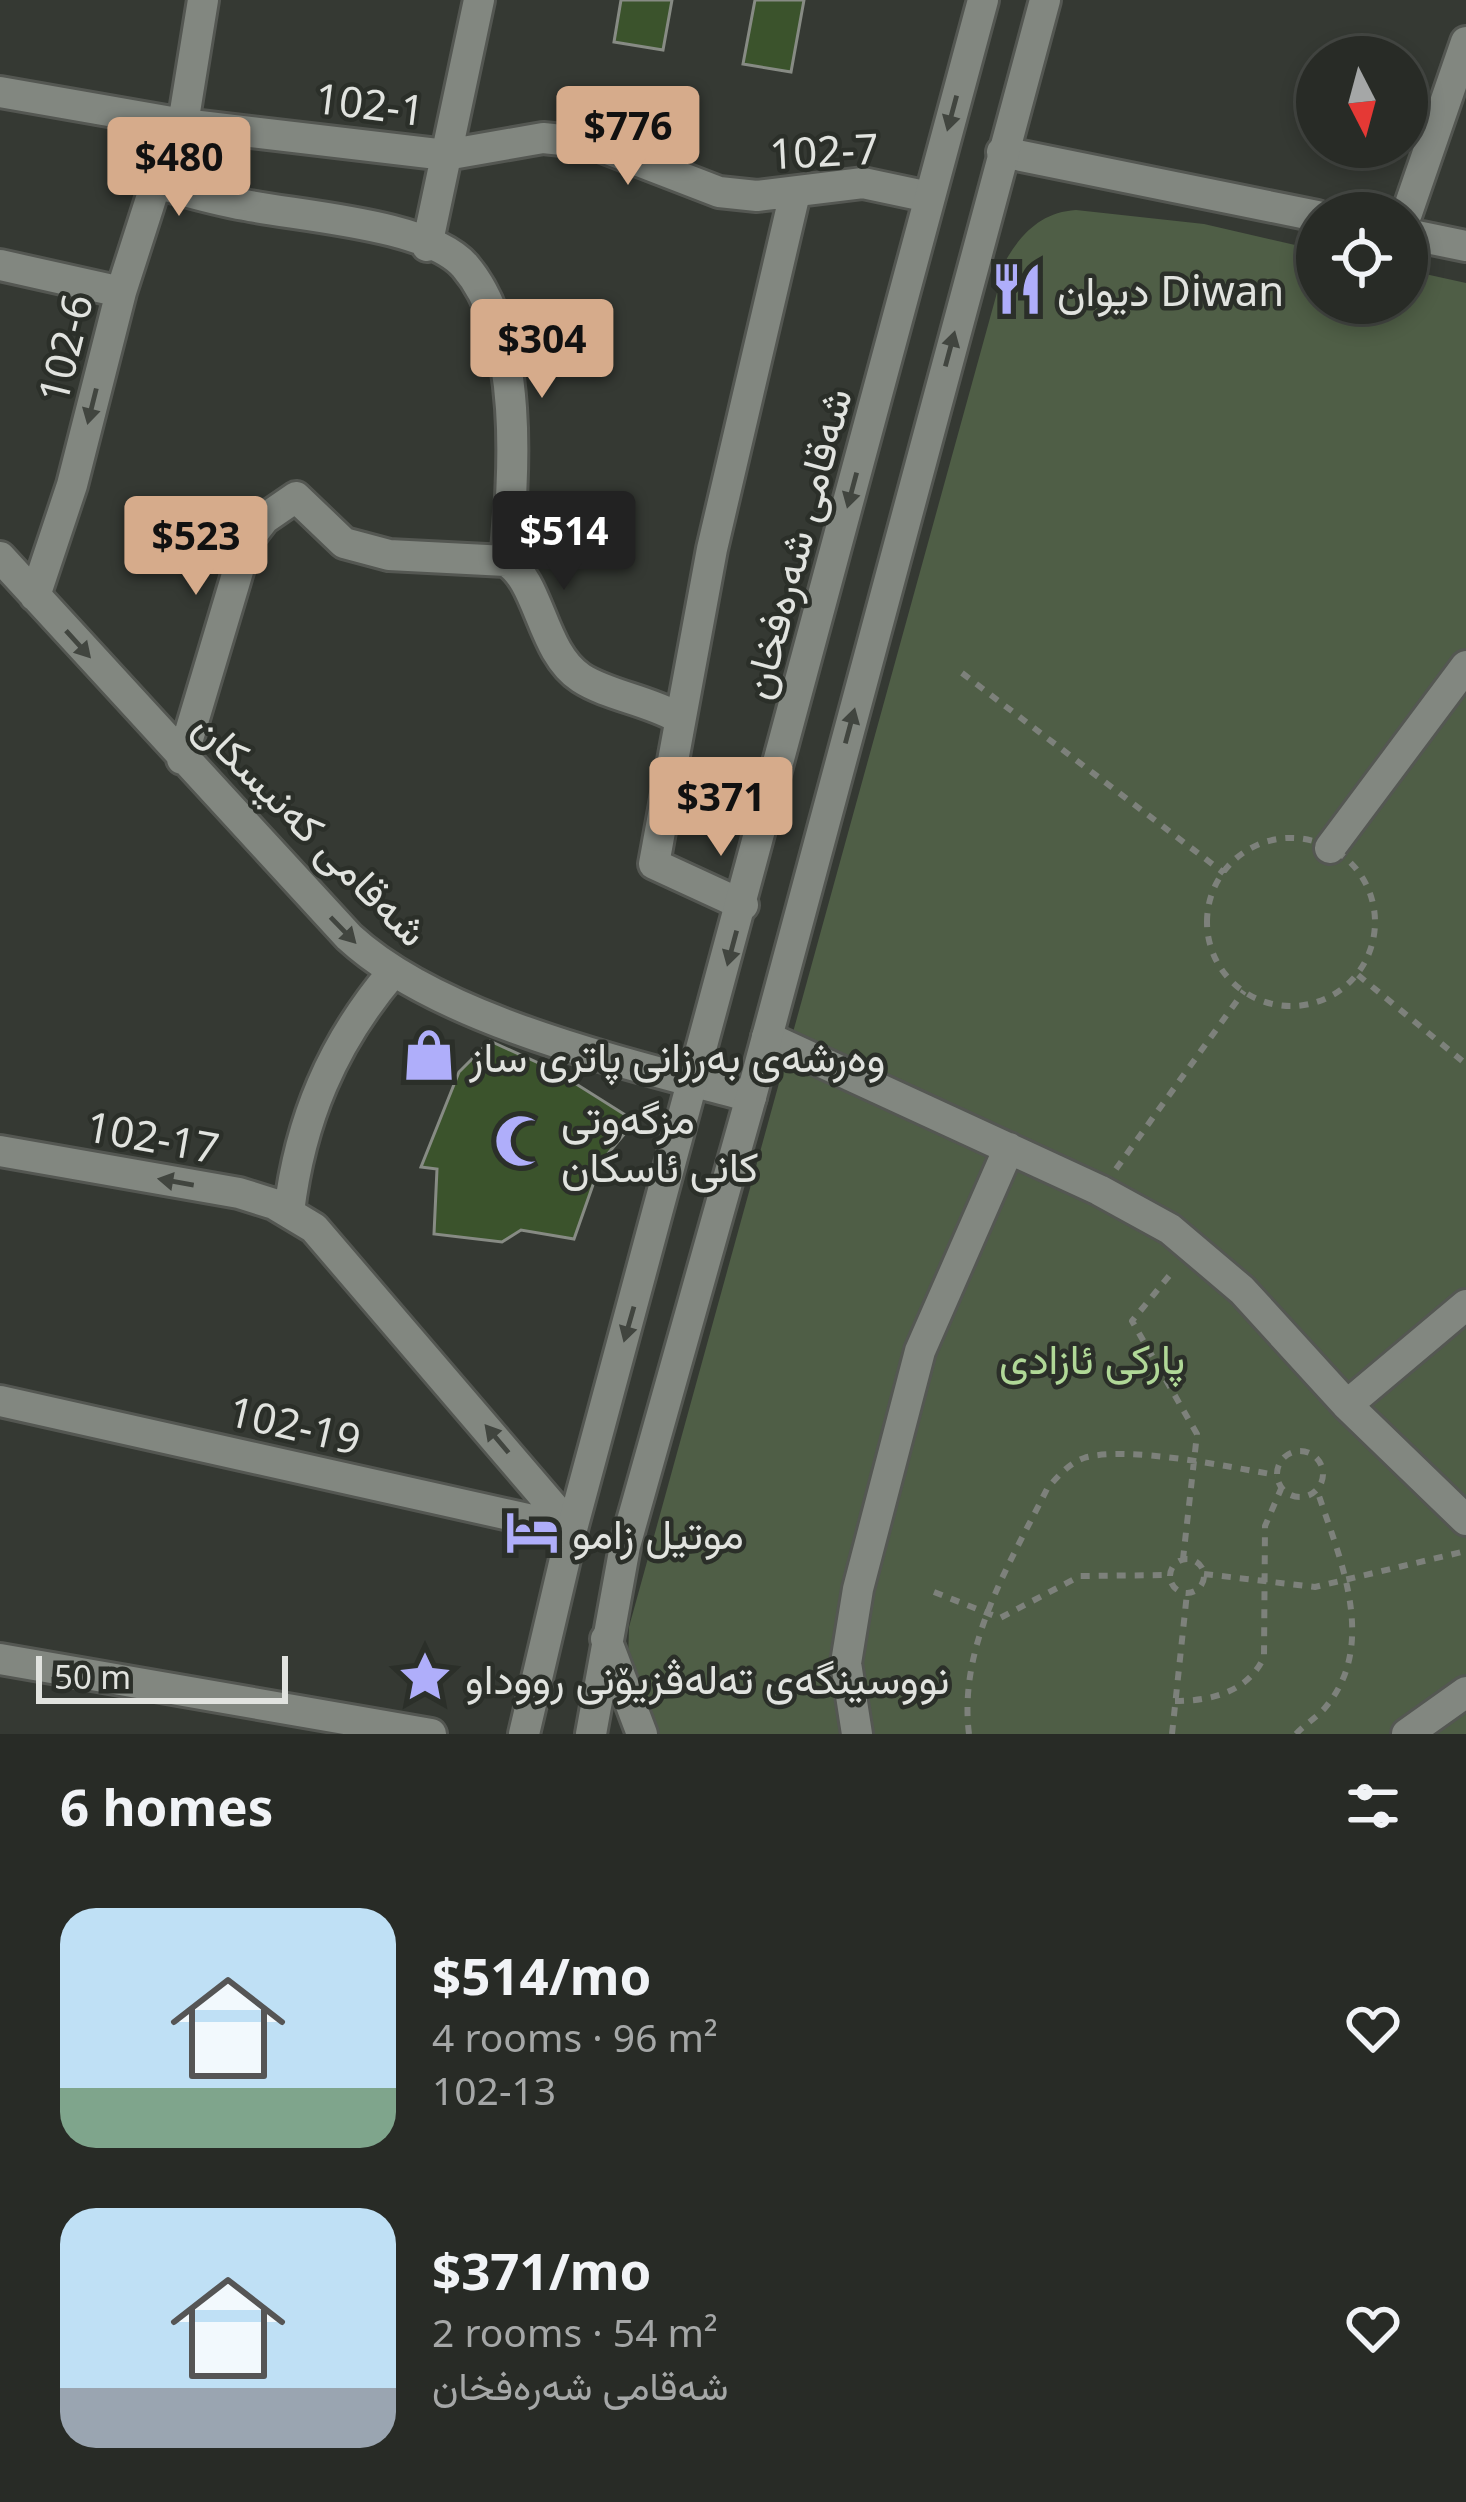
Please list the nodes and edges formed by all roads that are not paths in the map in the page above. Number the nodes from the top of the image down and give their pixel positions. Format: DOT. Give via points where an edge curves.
graph roads {
  1 [pos="202,0"];
  2 [pos="479,0"];
  3 [pos="983,0"];
  4 [pos="1045,0"];
  5 [pos="1466,42"];
  6 [pos="0,92"];
  7 [pos="183,124"];
  8 [pos="1003,152"];
  9 [pos="446,155"];
  10 [pos="156,184"];
  11 [pos="1414,192"];
  12 [pos="795,193"];
  13 [pos="928,197"];
  14 [pos="1296,212"];
  15 [pos="1428,238"];
  16 [pos="427,246"];
  17 [pos="1466,246"];
  18 [pos="0,265"];
  19 [pos="121,292"];
  20 [pos="0,557"];
  21 [pos="506,561"];
  22 [pos="35,596"];
  23 [pos="1466,666"];
  24 [pos="677,717"];
  25 [pos="182,759"];
  26 [pos="1330,848"];
  27 [pos="743,904"];
  28 [pos="392,973"];
  29 [pos="767,1037"];
  30 [pos="697,1082"];
  31 [pos="752,1097"];
  32 [pos="1009,1148"];
  33 [pos="0,1151"];
  34 [pos="289,1212"];
  35 [pos="1466,1305"];
  36 [pos="0,1401"];
  37 [pos="1347,1405"];
  38 [pos="1466,1520"];
  39 [pos="572,1528"];
  40 [pos="606,1639"];
  41 [pos="0,1659"];
  42 [pos="1466,1692"];
  43 [pos="593,1730"];
  44 [pos="431,1734"];
  45 [pos="524,1734"];
  46 [pos="642,1734"];
  47 [pos="857,1734"];
  48 [pos="1407,1734"];
  1 -- 7 [label="street, 102-6"];
  2 -- 9 [label="street"];
  3 -- 13 [label="street, شەقامی شەرەفخان, one-way"];
  4 -- 8 [label="street"];
  5 -- 11 [label="street"];
  6 -- 7 [label="street, 102-1"];
  7 -- 9 [label="street, 102-1"];
  7 -- 10 [label="street, 102-6"];
  8 -- 14 [label="street"];
  29 -- 8 [label="street, one-way"];
  9 -- 12 [label="street, 102-7" via="494,142 575,142 639,157 719,192"];
  9 -- 16 [label="street"];
  10 -- 16 [label="street" via="372,223"];
  10 -- 19 [label="street, 102-6"];
  12 -- 13 [label="street, 102-7" via="863,183"];
  12 -- 24 [label="street"];
  13 -- 27 [label="street, شەقامی شەرەفخان, one-way"];
  15 -- 17 [label="street"];
  16 -- 21 [label="street" via="463,262 488,305 506,370"];
  18 -- 19 [label="street"];
  19 -- 22 [label="street, 102-6, one-way"];
  20 -- 22 [label="street, شەقامی کەنیسکان"];
  21 -- 24 [label="street" via="519,569 548,640 580,678"];
  21 -- 25 [label="street" via="388,555 344,543 296,497 247,541"];
  22 -- 25 [label="street, شەقامی کەنیسکان, one-way"];
  23 -- 26 [label="street"];
  24 -- 27 [label="street" via="654,864"];
  25 -- 28 [label="street, شەقامی کەنیسکان, one-way" via="349,938"];
  27 -- 30 [label="street, شەقامی شەرەفخان, one-way"];
  28 -- 30 [label="street, شەقامی کەنیسکان" via="452,1005"];
  28 -- 34 [label="street" via="327,1066 301,1137"];
  29 -- 31 [label="street"];
  29 -- 32 [label="street"];
  30 -- 31 [label="street, شەقامی کەنیسکان"];
  30 -- 39 [label="street, شەقامی شەرەفخان, one-way"];
  31 -- 40 [label="street"];
  32 -- 37 [label="street" via="1099,1190 1206,1256"];
  32 -- 47 [label="street" via="920,1351 875,1524 846,1663"];
  34 -- 33 [label="street, 102-17, one-way" via="239,1193"];
  39 -- 34 [label="street, 102-17, one-way" via="334,1246"];
  35 -- 37 [label="street"];
  36 -- 39 [label="street, 102-19"];
  37 -- 38 [label="street"];
  39 -- 45 [label="street, شەقامی شەرەفخان"];
  40 -- 43 [label="street"];
  40 -- 46 [label="street"];
  41 -- 44 [label="street"];
  42 -- 48 [label="street"];
}
